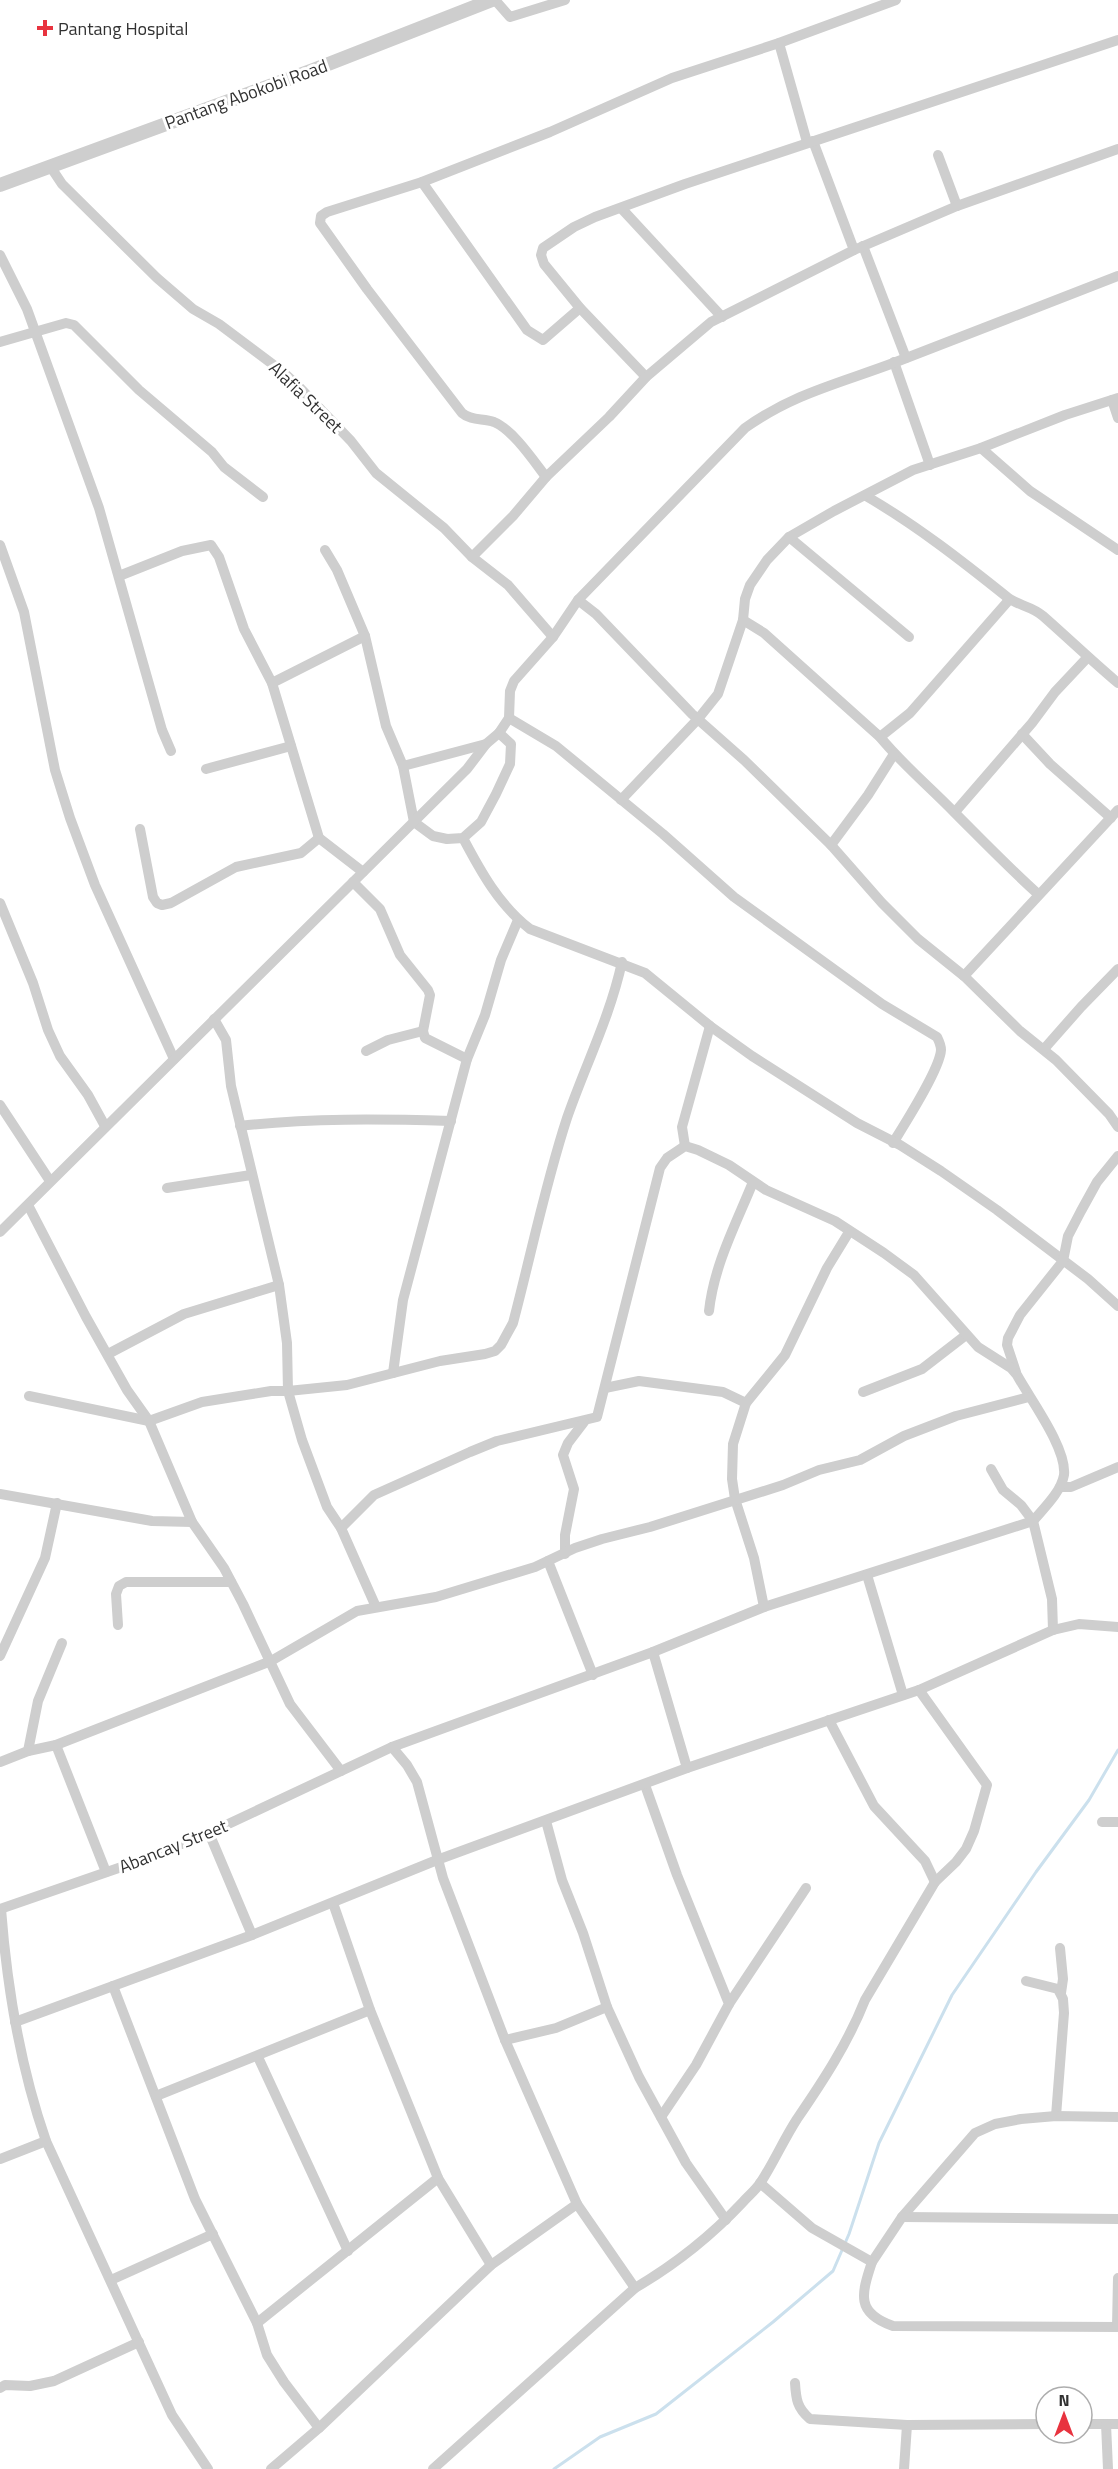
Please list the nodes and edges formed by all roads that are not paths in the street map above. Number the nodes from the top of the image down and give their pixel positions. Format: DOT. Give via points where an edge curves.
graph roads {
  1 [pos="493,0"];
  2 [pos="565,0"];
  3 [pos="896,0"];
  4 [pos="1118,40"];
  5 [pos="778,43"];
  6 [pos="810,142"];
  7 [pos="1118,149"];
  8 [pos="938,155"];
  9 [pos="50,166"];
  10 [pos="422,182"];
  11 [pos="0,185"];
  12 [pos="957,206"];
  13 [pos="622,208"];
  14 [pos="858,248"];
  15 [pos="0,255"];
  16 [pos="1118,276"];
  17 [pos="580,308"];
  18 [pos="722,316"];
  19 [pos="34,330"];
  20 [pos="0,342"];
  21 [pos="906,358"];
  22 [pos="894,362"];
  23 [pos="646,377"];
  24 [pos="1115,399"];
  25 [pos="1118,418"];
  26 [pos="981,448"];
  27 [pos="930,465"];
  28 [pos="546,477"];
  29 [pos="866,496"];
  30 [pos="263,497"];
  31 [pos="789,537"];
  32 [pos="0,545"];
  33 [pos="325,549"];
  34 [pos="1118,550"];
  35 [pos="472,557"];
  36 [pos="119,576"];
  37 [pos="578,600"];
  38 [pos="1009,600"];
  39 [pos="743,620"];
  40 [pos="364,636"];
  41 [pos="553,636"];
  42 [pos="909,638"];
  43 [pos="1087,658"];
  44 [pos="272,682"];
  45 [pos="1118,683"];
  46 [pos="508,718"];
  47 [pos="698,719"];
  48 [pos="499,733"];
  49 [pos="1022,734"];
  50 [pos="880,737"];
  51 [pos="486,744"];
  52 [pos="291,746"];
  53 [pos="171,752"];
  54 [pos="894,754"];
  55 [pos="404,766"];
  56 [pos="206,769"];
  57 [pos="621,800"];
  58 [pos="955,812"];
  59 [pos="1114,814"];
  60 [pos="414,822"];
  61 [pos="140,829"];
  62 [pos="319,838"];
  63 [pos="463,838"];
  64 [pos="831,845"];
  65 [pos="363,872"];
  66 [pos="353,882"];
  67 [pos="1038,894"];
  68 [pos="0,903"];
  69 [pos="518,920"];
  70 [pos="622,963"];
  71 [pos="1118,969"];
  72 [pos="964,976"];
  73 [pos="214,1019"];
  74 [pos="711,1026"];
  75 [pos="423,1031"];
  76 [pos="1044,1049"];
  77 [pos="366,1051"];
  78 [pos="174,1059"];
  79 [pos="467,1059"];
  80 [pos="0,1105"];
  81 [pos="451,1121"];
  82 [pos="105,1126"];
  83 [pos="240,1126"];
  84 [pos="1118,1127"];
  85 [pos="893,1143"];
  86 [pos="685,1146"];
  87 [pos="1118,1156"];
  88 [pos="251,1174"];
  89 [pos="50,1181"];
  90 [pos="753,1182"];
  91 [pos="167,1188"];
  92 [pos="28,1205"];
  93 [pos="0,1232"];
  94 [pos="849,1232"];
  95 [pos="1063,1261"];
  96 [pos="279,1285"];
  97 [pos="1118,1306"];
  98 [pos="709,1311"];
  99 [pos="966,1335"];
  100 [pos="108,1354"];
  101 [pos="393,1373"];
  102 [pos="1017,1375"];
  103 [pos="605,1388"];
  104 [pos="288,1391"];
  105 [pos="863,1392"];
  106 [pos="29,1396"];
  107 [pos="1029,1397"];
  108 [pos="746,1403"];
  109 [pos="149,1421"];
  110 [pos="584,1422"];
  111 [pos="1118,1467"];
  112 [pos="991,1469"];
  113 [pos="1060,1487"];
  114 [pos="0,1494"];
  115 [pos="735,1499"];
  116 [pos="57,1503"];
  117 [pos="1034,1521"];
  118 [pos="192,1522"];
  119 [pos="341,1528"];
  120 [pos="565,1554"];
  121 [pos="548,1561"];
  122 [pos="867,1575"];
  123 [pos="231,1582"];
  124 [pos="376,1607"];
  125 [pos="764,1607"];
  126 [pos="0,1622"];
  127 [pos="118,1625"];
  128 [pos="12,1626"];
  129 [pos="1118,1627"];
  130 [pos="1053,1630"];
  131 [pos="62,1643"];
  132 [pos="653,1652"];
  133 [pos="0,1656"];
  134 [pos="271,1661"];
  135 [pos="593,1675"];
  136 [pos="919,1690"];
  137 [pos="903,1695"];
  138 [pos="829,1720"];
  139 [pos="56,1745"];
  140 [pos="392,1747"];
  141 [pos="28,1751"];
  142 [pos="0,1762"];
  143 [pos="687,1768"];
  144 [pos="341,1771"];
  145 [pos="645,1785"];
  146 [pos="546,1821"];
  147 [pos="1102,1822"];
  148 [pos="1118,1822"];
  149 [pos="209,1833"];
  150 [pos="437,1860"];
  151 [pos="106,1872"];
  152 [pos="935,1882"];
  153 [pos="806,1888"];
  154 [pos="333,1903"];
  155 [pos="1,1909"];
  156 [pos="252,1935"];
  157 [pos="1059,1948"];
  158 [pos="1026,1981"];
  159 [pos="113,1986"];
  160 [pos="1061,1993"];
  161 [pos="729,2004"];
  162 [pos="607,2007"];
  163 [pos="370,2010"];
  164 [pos="15,2022"];
  165 [pos="505,2040"];
  166 [pos="258,2056"];
  167 [pos="156,2096"];
  168 [pos="1056,2116"];
  169 [pos="1118,2116"];
  170 [pos="661,2117"];
  171 [pos="46,2141"];
  172 [pos="0,2158"];
  173 [pos="438,2178"];
  174 [pos="760,2182"];
  175 [pos="577,2204"];
  176 [pos="902,2217"];
  177 [pos="1118,2219"];
  178 [pos="726,2220"];
  179 [pos="213,2234"];
  180 [pos="348,2251"];
  181 [pos="872,2262"];
  182 [pos="491,2265"];
  183 [pos="1118,2278"];
  184 [pos="111,2280"];
  185 [pos="635,2288"];
  186 [pos="257,2323"];
  187 [pos="1117,2327"];
  188 [pos="139,2342"];
  189 [pos="795,2383"];
  190 [pos="0,2388"];
  191 [pos="1034,2424"];
  192 [pos="1094,2424"];
  193 [pos="1106,2424"];
  194 [pos="1118,2424"];
  195 [pos="907,2425"];
  196 [pos="320,2428"];
  197 [pos="208,2469"];
  198 [pos="271,2469"];
  199 [pos="433,2469"];
  200 [pos="904,2469"];
  201 [pos="1108,2469"];
  1 -- 2 [label="street" via="510,16"];
  1 -- 9 [label="street, Pantang Abokobi Road"];
  3 -- 5 [label="street"];
  4 -- 6 [label="street"];
  5 -- 6 [label="street"];
  5 -- 10 [label="street" via="672,78"];
  6 -- 13 [label="street"];
  6 -- 14 [label="street"];
  7 -- 12 [label="street"];
  8 -- 12 [label="street"];
  9 -- 11 [label="street, Pantang Abokobi Road"];
  9 -- 35 [label="street, Alafia Street" via="62,184 157,278 193,309 289,377 376,473 444,528"];
  10 -- 17 [label="street" via="527,330 543,340"];
  10 -- 28 [label="street" via="327,212 320,223 462,413 499,425"];
  12 -- 14 [label="street"];
  13 -- 17 [label="street" via="588,220 543,248 544,264"];
  13 -- 18 [label="street"];
  14 -- 18 [label="street"];
  14 -- 21 [label="street"];
  15 -- 19 [label="street"];
  16 -- 21 [label="street"];
  17 -- 23 [label="street"];
  18 -- 23 [label="street"];
  19 -- 20 [label="street"];
  19 -- 30 [label="street" via="74,325 139,390"];
  19 -- 36 [label="street" via="99,508"];
  21 -- 22 [label="street"];
  22 -- 27 [label="street"];
  22 -- 37 [label="street" via="808,392 768,411 745,428"];
  23 -- 28 [label="street"];
  24 -- 25 [label="street"];
  24 -- 26 [label="street"];
  26 -- 27 [label="street"];
  26 -- 34 [label="street" via="1030,490"];
  27 -- 29 [label="street" via="896,477"];
  28 -- 35 [label="street"];
  29 -- 31 [label="street"];
  29 -- 38 [label="street" via="968,565"];
  31 -- 39 [label="street" via="766,560 750,585"];
  31 -- 42 [label="street"];
  32 -- 78 [label="street" via="24,612 55,770 70,818 95,885"];
  33 -- 40 [label="street"];
  35 -- 41 [label="street, Alafia Street" via="518,595"];
  36 -- 44 [label="street" via="182,551 212,545 244,629"];
  36 -- 53 [label="street"];
  37 -- 41 [label="street"];
  37 -- 47 [label="street"];
  38 -- 43 [label="street" via="1041,614"];
  38 -- 50 [label="street" via="910,713"];
  39 -- 47 [label="street" via="718,694"];
  39 -- 50 [label="street" via="764,633"];
  40 -- 44 [label="street"];
  40 -- 55 [label="street" via="386,726"];
  41 -- 46 [label="street" via="514,681"];
  43 -- 45 [label="street"];
  43 -- 49 [label="street"];
  44 -- 52 [label="street"];
  46 -- 48 [label="street"];
  46 -- 57 [label="street" via="556,746"];
  47 -- 57 [label="street"];
  47 -- 64 [label="street"];
  48 -- 51 [label="street"];
  48 -- 63 [label="street" via="511,744 510,764 481,822"];
  49 -- 58 [label="street"];
  49 -- 59 [label="street" via="1059,772"];
  50 -- 54 [label="street"];
  51 -- 55 [label="street"];
  51 -- 60 [label="street" via="468,769"];
  52 -- 56 [label="street"];
  52 -- 62 [label="street"];
  54 -- 58 [label="street"];
  54 -- 64 [label="street"];
  55 -- 60 [label="street"];
  57 -- 85 [label="street" via="734,897 882,1004 937,1037 941,1053 937,1064"];
  58 -- 67 [label="street"];
  59 -- 67 [label="street"];
  60 -- 63 [label="street" via="433,836"];
  60 -- 65 [label="street"];
  61 -- 62 [label="street" via="153,897 162,905 236,867 301,853"];
  62 -- 65 [label="street"];
  63 -- 69 [label="street" via="487,880"];
  64 -- 72 [label="street" via="918,939"];
  65 -- 66 [label="street"];
  66 -- 73 [label="street"];
  66 -- 75 [label="street" via="380,909 400,955 428,990"];
  67 -- 72 [label="street"];
  68 -- 82 [label="street" via="60,1056"];
  69 -- 70 [label="street" via="538,933"];
  69 -- 79 [label="street"];
  70 -- 74 [label="street" via="645,973"];
  70 -- 101 [label="street" via="605,1023 551,1167 507,1336 495,1351"];
  71 -- 76 [label="street"];
  72 -- 76 [label="street" via="999,1012"];
  73 -- 78 [label="street"];
  73 -- 83 [label="street" via="226,1040"];
  74 -- 85 [label="street" via="752,1056"];
  74 -- 86 [label="street" via="682,1127"];
  75 -- 77 [label="street" via="388,1040"];
  75 -- 79 [label="street" via="424,1038"];
  76 -- 84 [label="street"];
  78 -- 82 [label="street"];
  79 -- 81 [label="street"];
  80 -- 89 [label="street"];
  81 -- 83 [label="street" via="303,1119"];
  81 -- 101 [label="street" via="403,1300"];
  82 -- 89 [label="street"];
  83 -- 88 [label="street"];
  85 -- 95 [label="street" via="941,1171"];
  86 -- 90 [label="street" via="729,1165"];
  86 -- 103 [label="street" via="660,1168"];
  87 -- 95 [label="street" via="1081,1211 1068,1236"];
  88 -- 91 [label="street"];
  88 -- 96 [label="street"];
  89 -- 92 [label="street"];
  90 -- 94 [label="street" via="835,1221"];
  90 -- 98 [label="street" via="717,1270"];
  92 -- 93 [label="street"];
  92 -- 100 [label="street"];
  94 -- 99 [label="street" via="914,1275"];
  94 -- 108 [label="street" via="785,1355"];
  95 -- 97 [label="street"];
  95 -- 102 [label="street" via="1020,1315 1006,1342"];
  96 -- 100 [label="street" via="184,1314"];
  96 -- 104 [label="street" via="287,1343"];
  99 -- 102 [label="street"];
  99 -- 105 [label="street" via="922,1369"];
  100 -- 109 [label="street"];
  101 -- 104 [label="street" via="347,1385"];
  102 -- 107 [label="street"];
  103 -- 108 [label="street" via="639,1381 723,1392"];
  103 -- 110 [label="street" via="597,1417"];
  104 -- 109 [label="street" via="202,1402"];
  104 -- 119 [label="street" via="327,1507"];
  106 -- 109 [label="street"];
  107 -- 113 [label="street" via="1059,1451 1064,1474"];
  107 -- 115 [label="street" via="937,1423 860,1460"];
  108 -- 115 [label="street" via="733,1444"];
  109 -- 118 [label="street"];
  110 -- 119 [label="street" via="522,1435 470,1452 374,1495"];
  110 -- 120 [label="street" via="563,1455 574,1489 566,1524"];
  111 -- 113 [label="street" via="1071,1487"];
  112 -- 117 [label="street" via="1002,1490"];
  113 -- 117 [label="street"];
  114 -- 116 [label="street"];
  115 -- 120 [label="street"];
  115 -- 125 [label="street" via="754,1558"];
  116 -- 118 [label="street" via="152,1521"];
  116 -- 128 [label="street" via="45,1558"];
  117 -- 122 [label="street, Abancay Street"];
  117 -- 130 [label="street" via="1052,1599"];
  118 -- 123 [label="street"];
  119 -- 124 [label="street"];
  120 -- 121 [label="street"];
  121 -- 124 [label="street" via="453,1593"];
  121 -- 135 [label="street"];
  122 -- 125 [label="street, Abancay Street"];
  122 -- 137 [label="street"];
  123 -- 127 [label="street" via="126,1582 116,1593"];
  123 -- 134 [label="street"];
  124 -- 134 [label="street" via="349,1615"];
  125 -- 132 [label="street, Abancay Street"];
  126 -- 128 [label="street"];
  128 -- 133 [label="street"];
  129 -- 130 [label="street" via="1079,1624"];
  130 -- 136 [label="street"];
  131 -- 141 [label="street" via="38,1701"];
  132 -- 135 [label="street, Abancay Street"];
  132 -- 143 [label="street"];
  134 -- 139 [label="street"];
  134 -- 144 [label="street" via="290,1704"];
  135 -- 140 [label="street, Abancay Street"];
  136 -- 137 [label="street"];
  136 -- 152 [label="street" via="987,1785 966,1849"];
  137 -- 138 [label="street"];
  138 -- 143 [label="street"];
  138 -- 152 [label="street" via="874,1806 925,1861"];
  139 -- 141 [label="street"];
  139 -- 151 [label="street"];
  140 -- 144 [label="street, Abancay Street"];
  140 -- 150 [label="street" via="417,1782"];
  141 -- 142 [label="street"];
  143 -- 145 [label="street"];
  144 -- 149 [label="street, Abancay Street"];
  145 -- 146 [label="street"];
  145 -- 161 [label="street"];
  146 -- 150 [label="street"];
  146 -- 162 [label="street" via="562,1880"];
  147 -- 148 [label="street"];
  149 -- 151 [label="street, Abancay Street"];
  149 -- 156 [label="street"];
  150 -- 154 [label="street"];
  150 -- 165 [label="street"];
  151 -- 155 [label="street, Abancay Street"];
  152 -- 174 [label="street" via="865,2000 834,2063"];
  153 -- 161 [label="street"];
  154 -- 156 [label="street"];
  154 -- 163 [label="street"];
  155 -- 164 [label="street"];
  156 -- 159 [label="street"];
  157 -- 160 [label="street"];
  158 -- 160 [label="street"];
  159 -- 164 [label="street"];
  159 -- 167 [label="street"];
  160 -- 168 [label="street" via="1064,2013"];
  161 -- 170 [label="street" via="696,2065"];
  162 -- 165 [label="street" via="556,2028"];
  162 -- 170 [label="street"];
  163 -- 166 [label="street"];
  163 -- 173 [label="street"];
  164 -- 171 [label="street" via="30,2095"];
  165 -- 175 [label="street"];
  166 -- 167 [label="street"];
  166 -- 180 [label="street"];
  167 -- 179 [label="street" via="195,2199"];
  168 -- 169 [label="street"];
  168 -- 176 [label="street" via="995,2124 975,2133"];
  170 -- 178 [label="street" via="695,2177"];
  171 -- 172 [label="street"];
  171 -- 184 [label="street"];
  173 -- 180 [label="street"];
  173 -- 182 [label="street"];
  174 -- 178 [label="street"];
  174 -- 181 [label="street" via="812,2228"];
  175 -- 182 [label="street"];
  175 -- 185 [label="street"];
  176 -- 177 [label="street"];
  176 -- 181 [label="street"];
  178 -- 185 [label="street" via="668,2269"];
  179 -- 184 [label="street"];
  179 -- 186 [label="street"];
  180 -- 186 [label="street"];
  181 -- 187 [label="street" via="862,2300 878,2321 893,2326"];
  182 -- 196 [label="street"];
  183 -- 187 [label="street"];
  184 -- 188 [label="street"];
  185 -- 199 [label="street"];
  186 -- 196 [label="street" via="267,2355"];
  188 -- 190 [label="street" via="54,2381"];
  188 -- 197 [label="street" via="172,2415"];
  189 -- 195 [label="street" via="796,2399 810,2420"];
  191 -- 195 [label="street"];
  192 -- 193 [label="street"];
  193 -- 194 [label="street"];
  193 -- 201 [label="street"];
  195 -- 200 [label="street"];
  196 -- 198 [label="street"];
}
